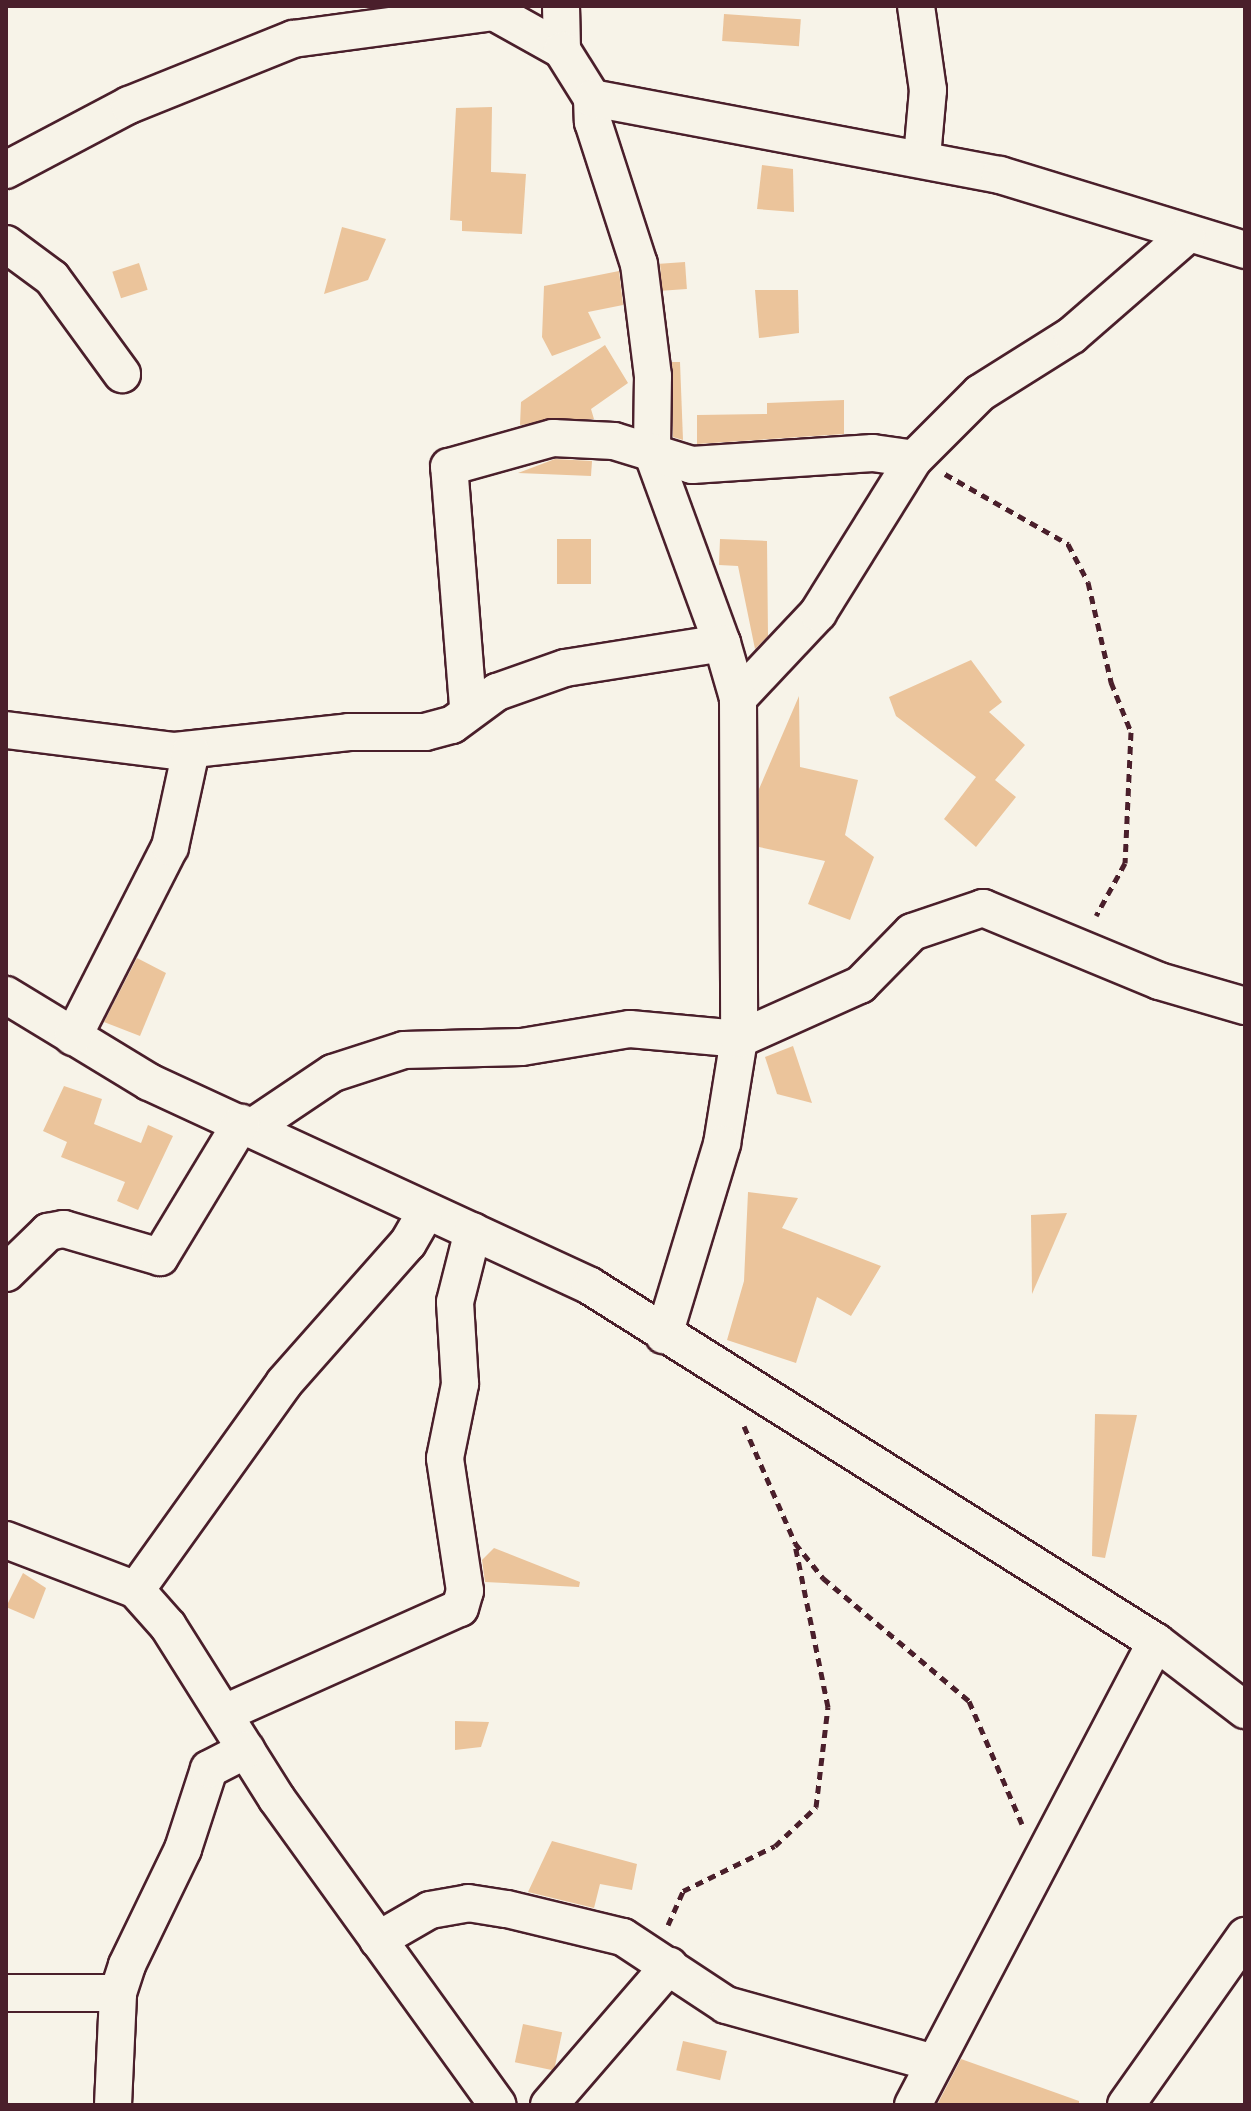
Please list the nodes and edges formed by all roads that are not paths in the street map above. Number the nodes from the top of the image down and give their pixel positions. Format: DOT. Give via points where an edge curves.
graph roads {
  1 [pos="561,6"];
  2 [pos="916,6"];
  3 [pos="490,9"];
  4 [pos="562,50"];
  5 [pos="592,98"];
  6 [pos="922,157"];
  7 [pos="6,170"];
  8 [pos="1187,235"];
  9 [pos="6,244"];
  10 [pos="1245,250"];
  11 [pos="122,374"];
  12 [pos="652,452"];
  13 [pos="914,459"];
  14 [pos="722,643"];
  15 [pos="738,698"];
  16 [pos="468,706"];
  17 [pos="6,730"];
  18 [pos="191,751"];
  19 [pos="6,995"];
  20 [pos="1245,1006"];
  21 [pos="73,1037"];
  22 [pos="739,1039"];
  23 [pos="246,1126"];
  24 [pos="424,1215"];
  25 [pos="473,1231"];
  26 [pos="6,1273"];
  27 [pos="664,1335"];
  28 [pos="6,1540"];
  29 [pos="136,1590"];
  30 [pos="1156,1642"];
  31 [pos="1245,1710"];
  32 [pos="227,1712"];
  33 [pos="246,1750"];
  34 [pos="1245,1936"];
  35 [pos="378,1940"];
  36 [pos="669,1966"];
  37 [pos="6,1993"];
  38 [pos="118,1993"];
  39 [pos="934,2063"];
  40 [pos="485,2097"];
  41 [pos="113,2105"];
  42 [pos="549,2105"];
  43 [pos="913,2105"];
  44 [pos="1126,2105"];
  1 -- 4 [label="street"];
  2 -- 6 [label="street" via="928,90"];
  3 -- 4 [label="street"];
  3 -- 7 [label="street" via="293,39 129,105"];
  4 -- 5 [label="street"];
  5 -- 6 [label="street"];
  5 -- 12 [label="street" via="593,122 639,264 653,363"];
  6 -- 8 [label="street"];
  8 -- 10 [label="street"];
  8 -- 13 [label="street" via="1072,335 980,393"];
  9 -- 11 [label="street" via="52,278"];
  12 -- 13 [label="street" via="692,465 873,453"];
  12 -- 14 [label="street"];
  12 -- 16 [label="street" via="553,438 449,467"];
  13 -- 15 [label="street" via="818,613"];
  14 -- 15 [label="street"];
  14 -- 16 [label="street" via="565,668"];
  15 -- 22 [label="street"];
  16 -- 18 [label="street" via="452,725 425,732 349,732"];
  17 -- 18 [label="street"];
  18 -- 21 [label="street" via="170,847"];
  19 -- 21 [label="street"];
  20 -- 22 [label="street" via="1070,948 983,908 945,915 912,932 860,985 828,1005"];
  21 -- 23 [label="street"];
  22 -- 23 [label="street" via="630,1029 522,1047 404,1050 333,1073"];
  22 -- 27 [label="street" via="722,1144"];
  23 -- 24 [label="street"];
  23 -- 26 [label="street" via="160,1257 64,1229 48,1232"];
  24 -- 25 [label="street"];
  24 -- 29 [label="street" via="408,1243 284,1383"];
  25 -- 27 [label="street" via="590,1286"];
  25 -- 32 [label="street" via="455,1302 460,1384 445,1458 465,1591 460,1608"];
  27 -- 30 [label="street"];
  28 -- 29 [label="street"];
  29 -- 32 [label="street"];
  30 -- 31 [label="street"];
  30 -- 39 [label="street" via="1037,1857"];
  32 -- 33 [label="street"];
  33 -- 35 [label="street"];
  33 -- 38 [label="street" via="209,1769 183,1849"];
  34 -- 44 [label="street"];
  35 -- 36 [label="street" via="430,1910 468,1903 623,1937"];
  35 -- 40 [label="street"];
  36 -- 39 [label="street" via="703,1996 726,2005"];
  36 -- 42 [label="street"];
  37 -- 38 [label="street"];
  38 -- 41 [label="street"];
  39 -- 43 [label="street"];
}
